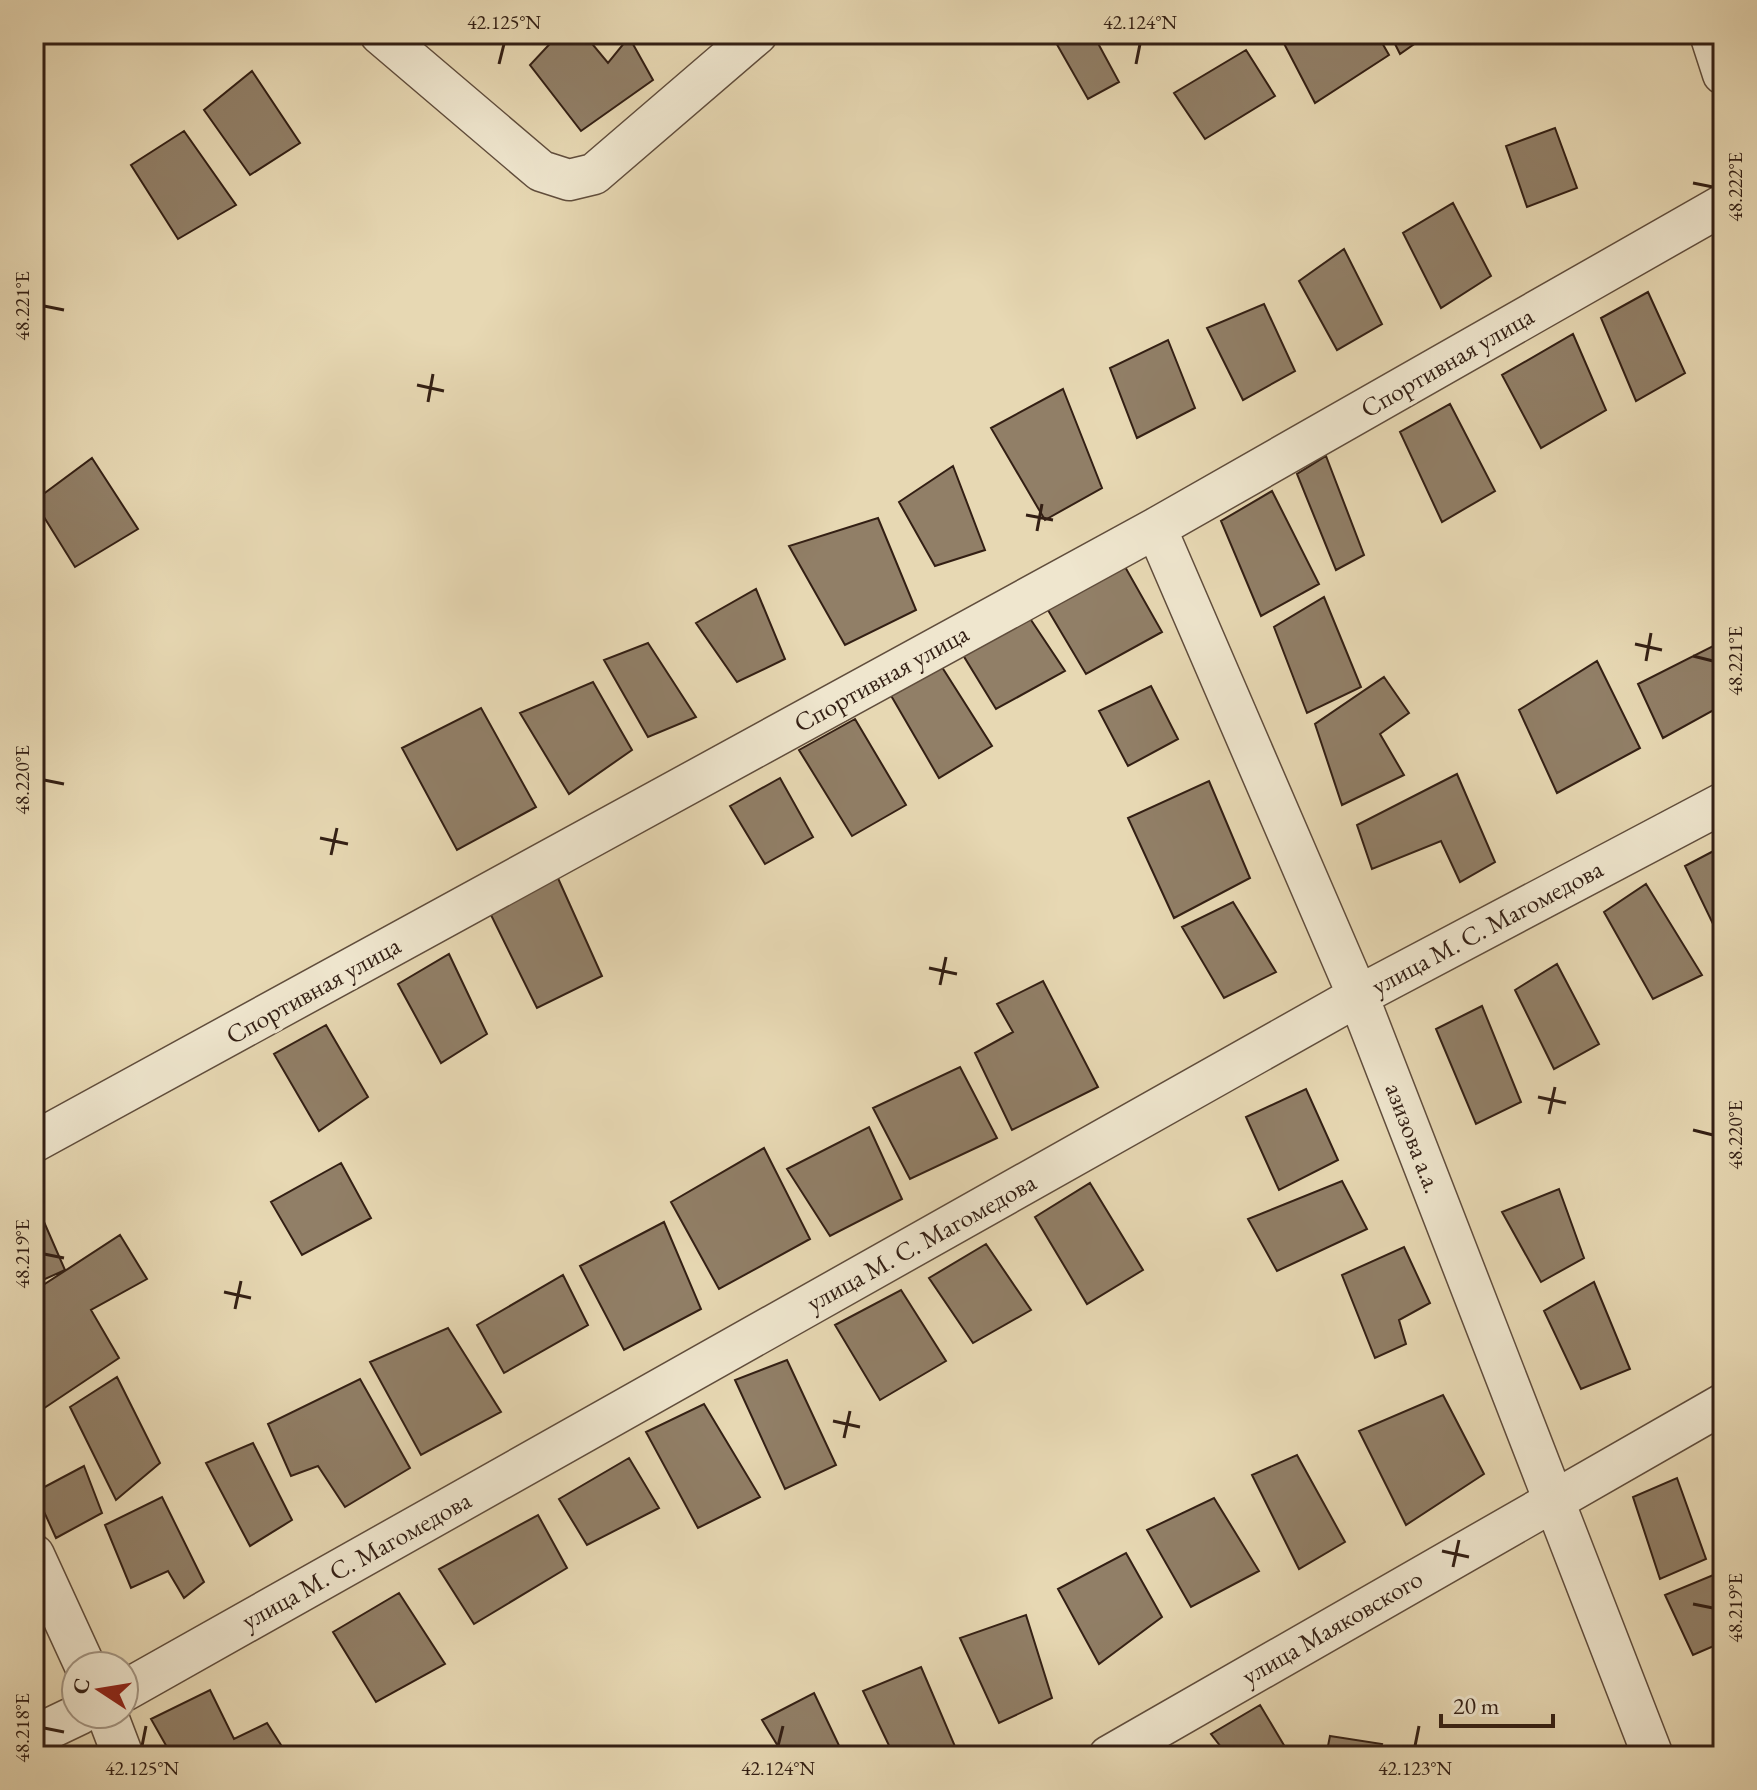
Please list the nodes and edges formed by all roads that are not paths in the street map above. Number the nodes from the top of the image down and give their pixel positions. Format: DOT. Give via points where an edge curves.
graph roads {
  1 [pos="380,34"];
  2 [pos="757,34"];
  3 [pos="1710,34"];
  4 [pos="1723,74"];
  5 [pos="1723,205"];
  6 [pos="1156,528"];
  7 [pos="1723,803"];
  8 [pos="1358,996"];
  9 [pos="34,1142"];
  10 [pos="1723,1404"];
  11 [pos="1554,1499"];
  12 [pos="34,1555"];
  13 [pos="78,1650"];
  14 [pos="140,1682"];
  15 [pos="60,1724"];
  16 [pos="113,1730"];
  17 [pos="34,1736"];
  18 [pos="123,1756"];
  19 [pos="1109,1756"];
  20 [pos="1653,1756"];
  1 -- 2 [label="street" via="541,171 569,180 594,174"];
  3 -- 4 [label="street"];
  5 -- 6 [label="street, Спортивная улица"];
  6 -- 8 [label="street, азизова а.а."];
  6 -- 9 [label="street, Спортивная улица"];
  7 -- 8 [label="street, улица М. С. Магомедова"];
  8 -- 11 [label="street, азизова а.а."];
  8 -- 14 [label="street, улица М. С. Магомедова"];
  10 -- 11 [label="street, улица Маяковского"];
  11 -- 19 [label="street, улица Маяковского"];
  11 -- 20 [label="street, азизова а.а."];
  12 -- 13 [label="street"];
  15 -- 17 [label="street"];
  16 -- 18 [label="street"];
}
